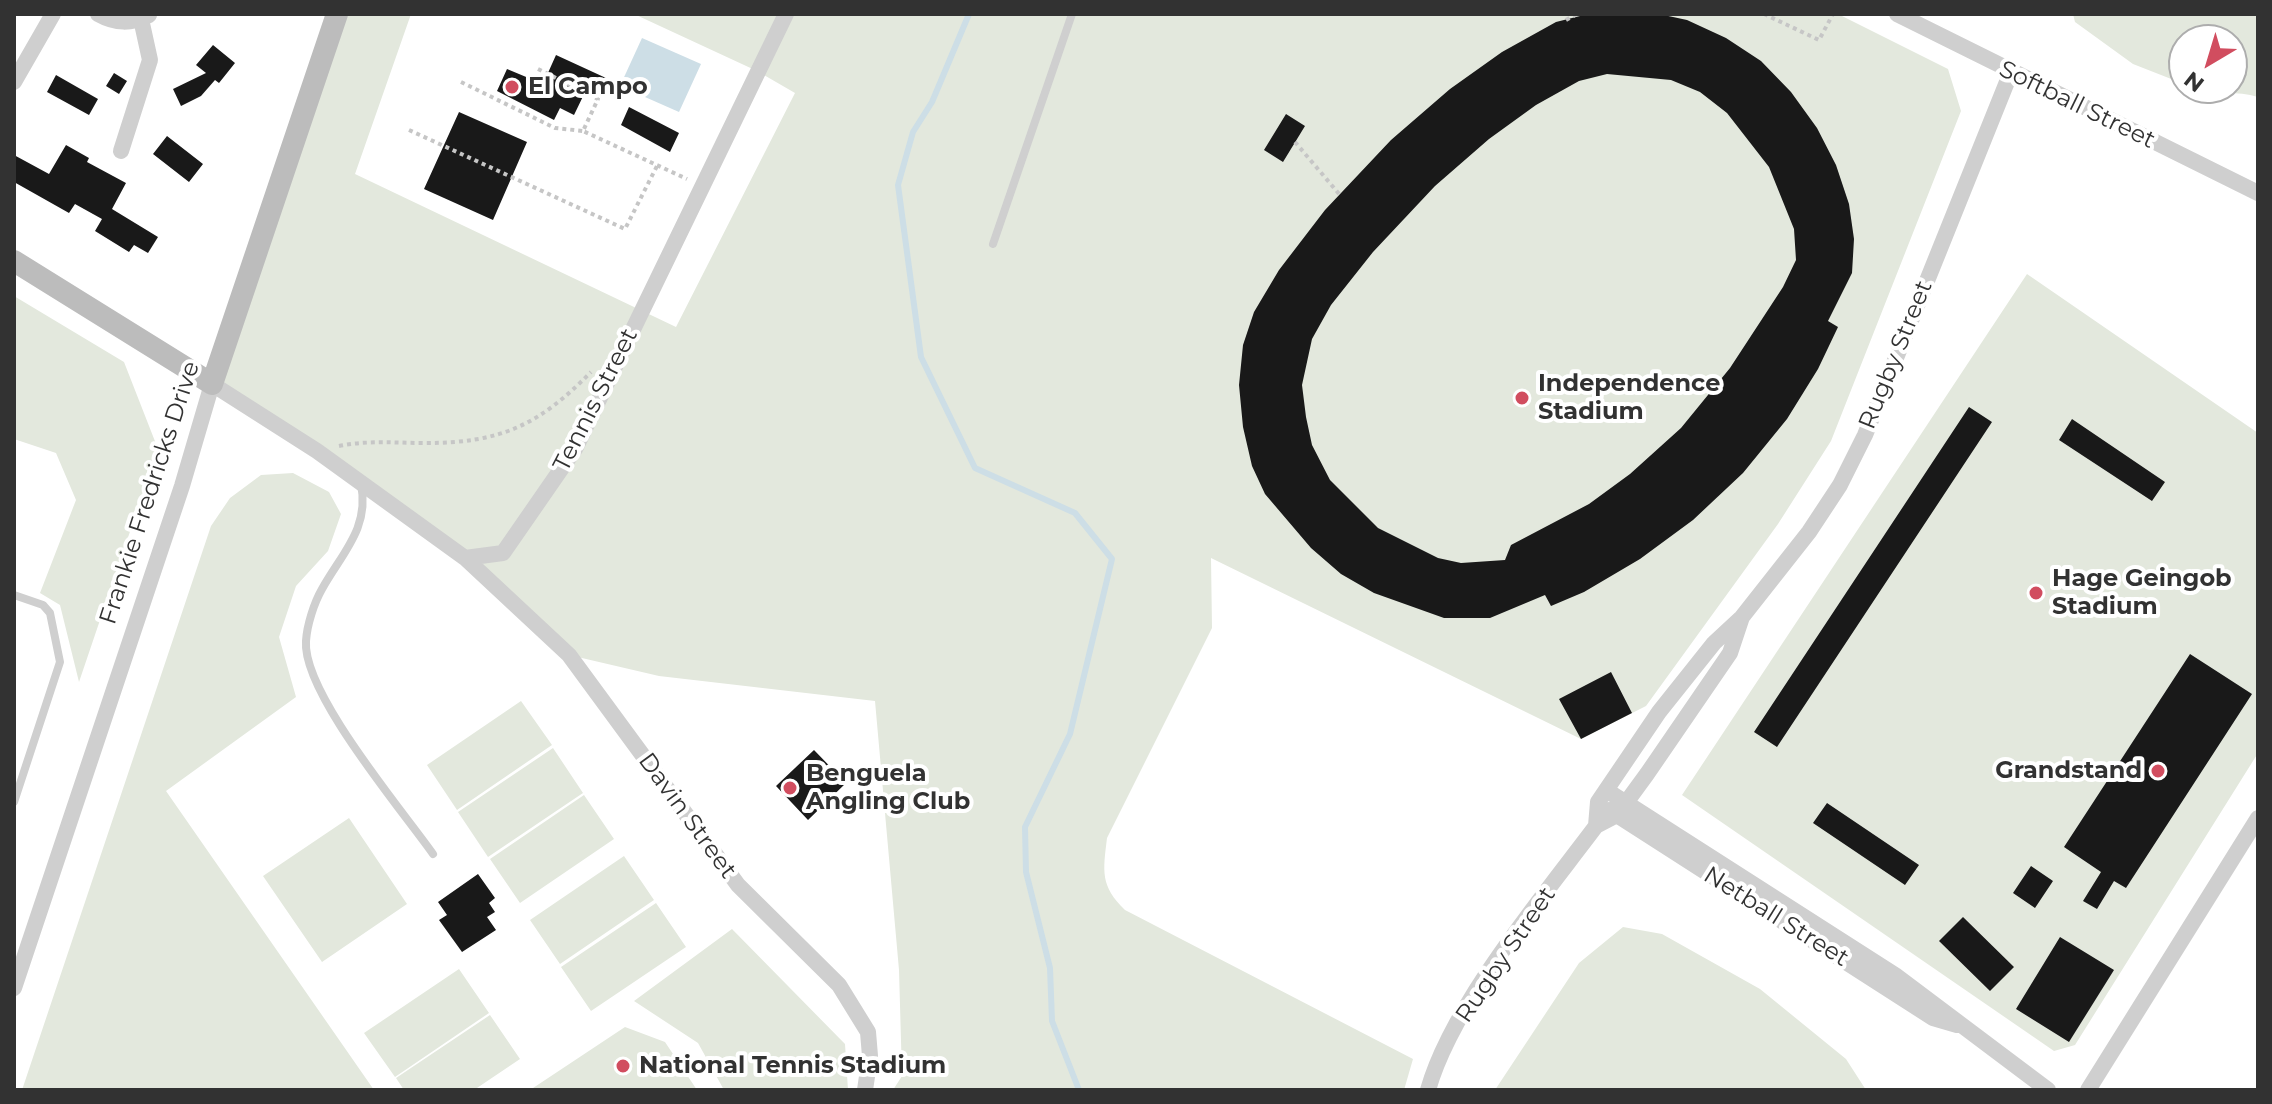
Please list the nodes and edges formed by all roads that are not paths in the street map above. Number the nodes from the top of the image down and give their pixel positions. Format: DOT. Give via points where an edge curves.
graph roads {
  1 [pos="53,14"];
  2 [pos="98,14"];
  3 [pos="337,14"];
  4 [pos="786,14"];
  5 [pos="1072,14"];
  6 [pos="1897,14"];
  7 [pos="146,16"];
  8 [pos="2011,72"];
  9 [pos="14,82"];
  10 [pos="121,151"];
  11 [pos="2258,193"];
  12 [pos="993,244"];
  13 [pos="14,261"];
  14 [pos="212,384"];
  15 [pos="361,483"];
  16 [pos="465,558"];
  17 [pos="14,595"];
  18 [pos="1742,617"];
  19 [pos="1602,796"];
  20 [pos="14,802"];
  21 [pos="1622,809"];
  22 [pos="2258,818"];
  23 [pos="1596,826"];
  24 [pos="433,854"];
  25 [pos="14,988"];
  26 [pos="865,1090"];
  27 [pos="1428,1090"];
  28 [pos="2048,1090"];
  29 [pos="2088,1090"];
  1 -- 9 [label="street"];
  2 -- 7 [label="street" via="112,22"];
  3 -- 14 [label="street, Frankie Fredricks Drive"];
  4 -- 16 [label="street, Tennis Street" via="575,449 503,553"];
  5 -- 12 [label="lane"];
  6 -- 8 [label="street, Softball Street"];
  7 -- 10 [label="street" via="150,60"];
  8 -- 11 [label="street, Softball Street"];
  8 -- 18 [label="street, Rugby Street" via="1865,435 1809,532"];
  13 -- 14 [label="street"];
  14 -- 15 [label="street"];
  14 -- 25 [label="street, Frankie Fredricks Drive"];
  15 -- 16 [label="street"];
  15 -- 24 [label="lane" via="365,505 359,531 321,591 305,643 326,704"];
  16 -- 26 [label="street, Davin Street" via="569,655 738,885 839,985 868,1032"];
  17 -- 20 [label="lane" via="43,605 50,613 60,662"];
  18 -- 19 [label="street, Rugby Street" via="1659,712"];
  18 -- 21 [label="street, Rugby Street" via="1739,636 1718,671"];
  19 -- 21 [label="street, Netball Street"];
  19 -- 23 [label="street, Rugby Street"];
  21 -- 23 [label="street, Rugby Street"];
  21 -- 28 [label="street, Netball Street" via="1933,1018 1957,1025"];
  22 -- 29 [label="street"];
  23 -- 27 [label="street, Rugby Street" via="1503,951 1459,1022"];
}
